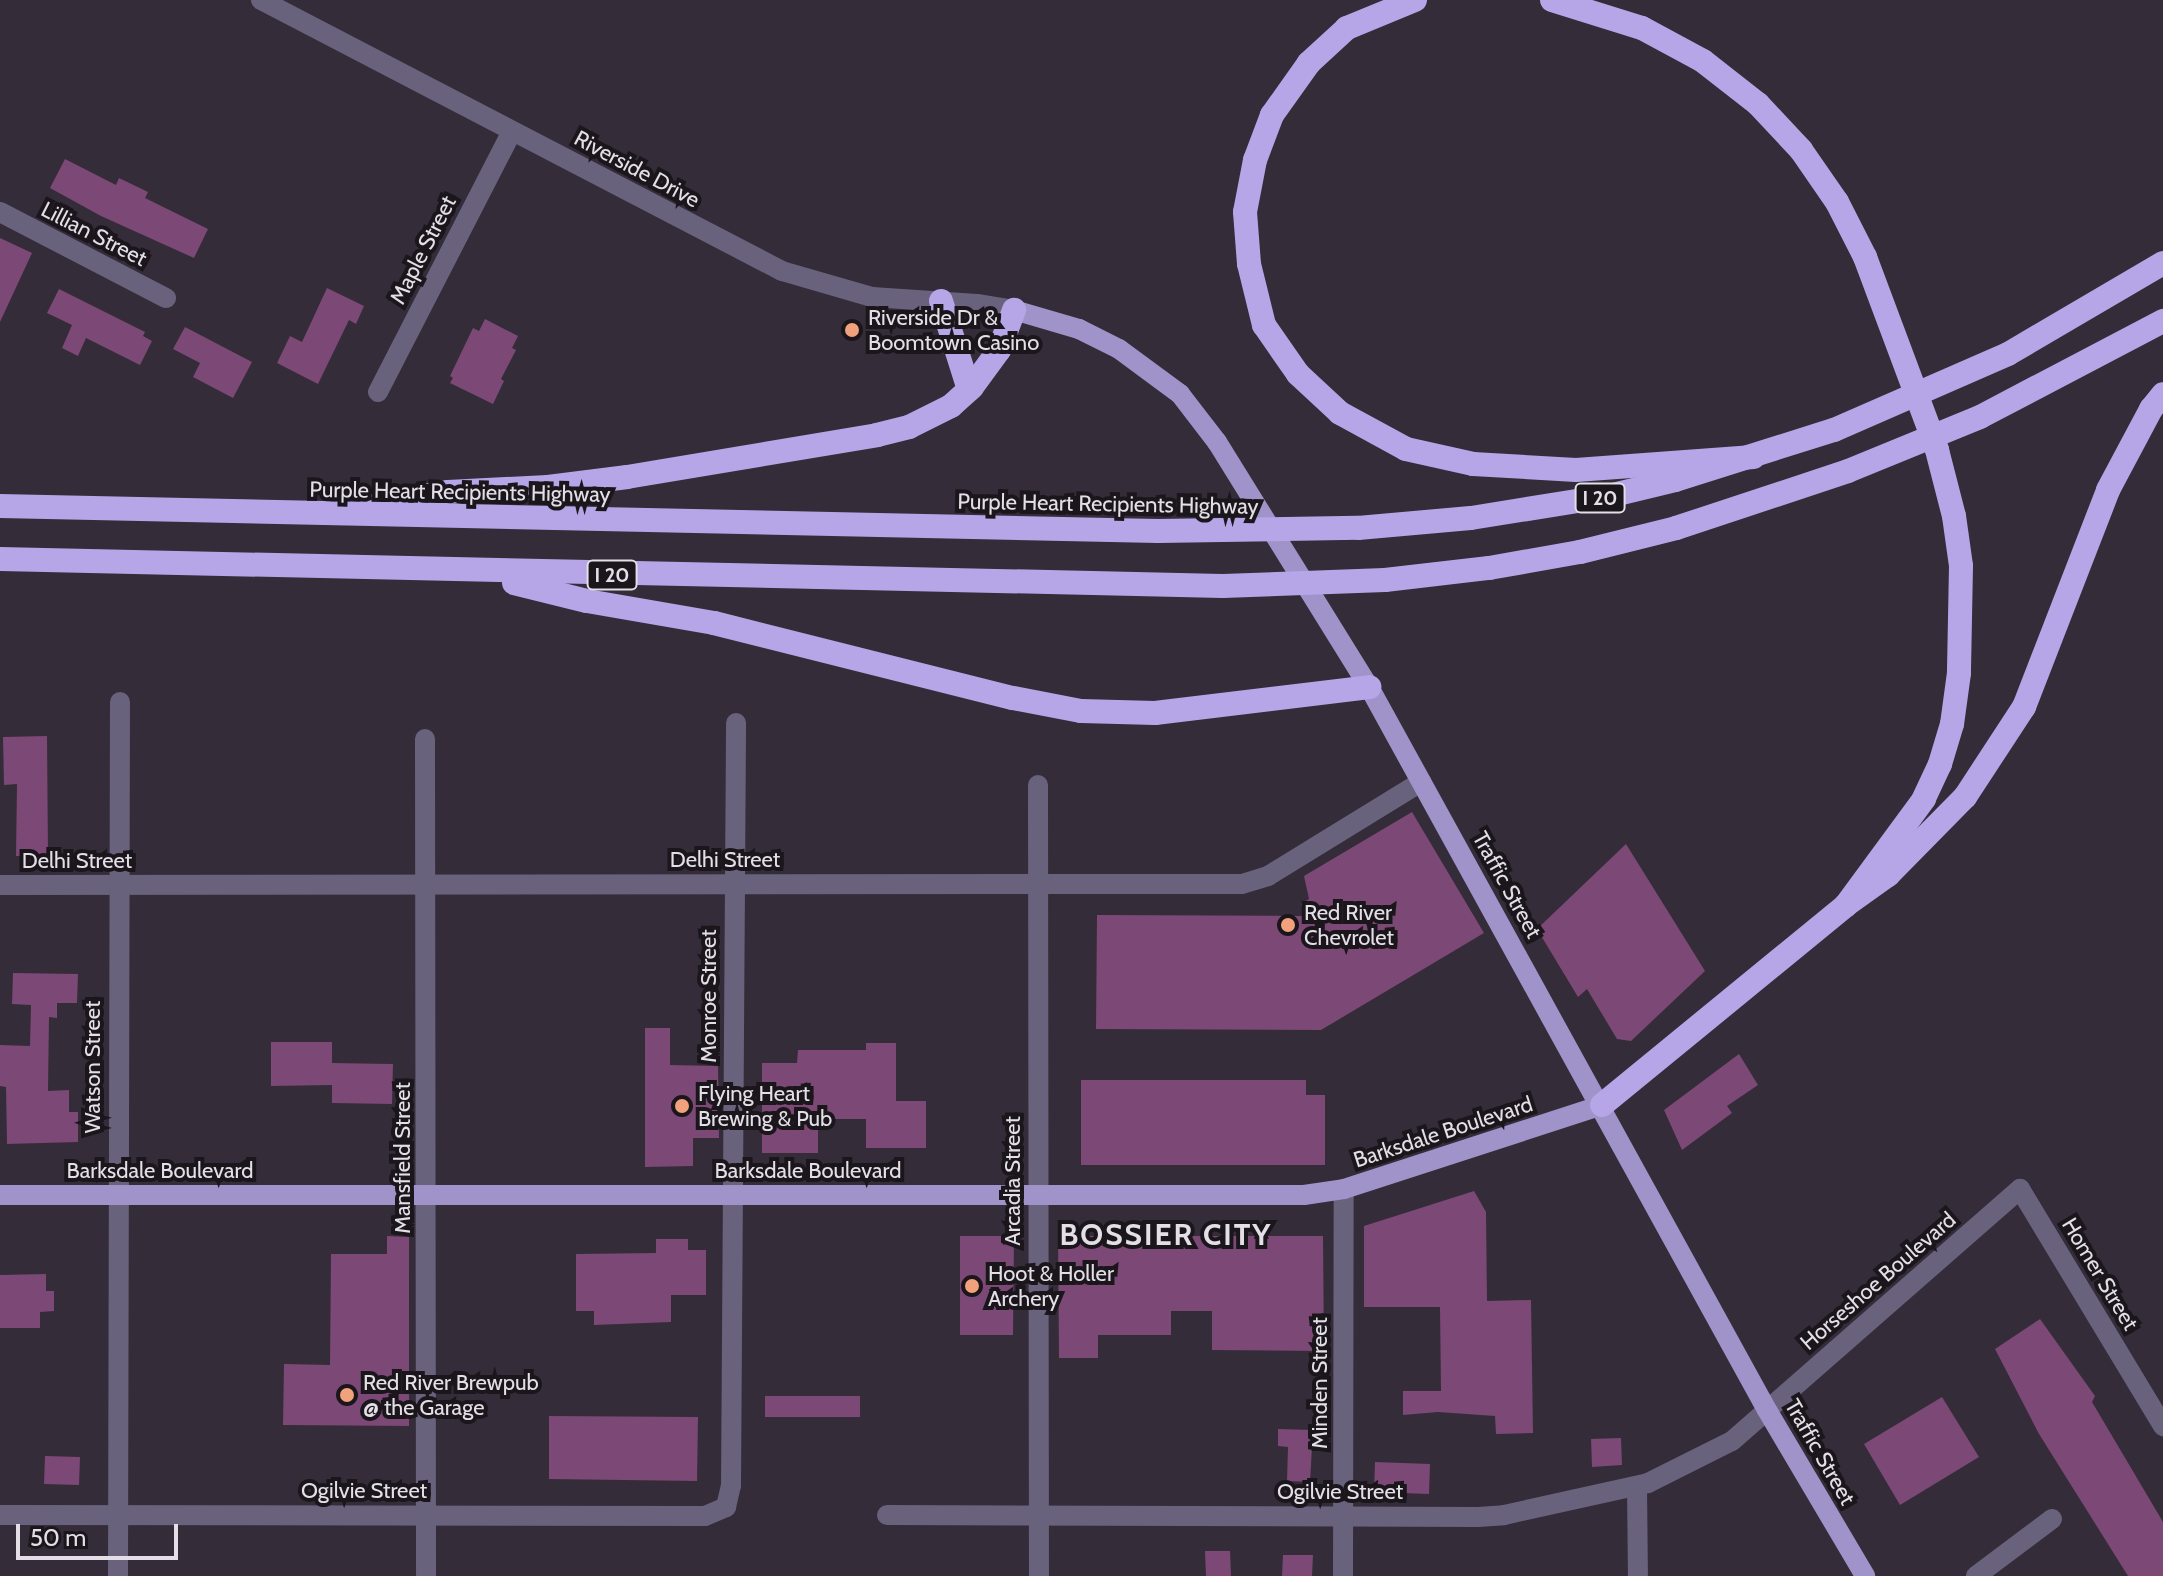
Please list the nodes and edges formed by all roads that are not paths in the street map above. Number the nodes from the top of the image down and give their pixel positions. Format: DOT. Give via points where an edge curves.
graph roads {
  1 [pos="261,0"];
  2 [pos="1415,0"];
  3 [pos="1552,0"];
  4 [pos="512,131"];
  5 [pos="0,212"];
  6 [pos="2163,263"];
  7 [pos="166,298"];
  8 [pos="941,301"];
  9 [pos="1014,310"];
  10 [pos="2163,321"];
  11 [pos="969,390"];
  12 [pos="378,392"];
  13 [pos="2163,394"];
  14 [pos="1754,457"];
  15 [pos="0,506"];
  16 [pos="301,515"];
  17 [pos="1,559"];
  18 [pos="469,572"];
  19 [pos="1369,687"];
  20 [pos="120,702"];
  21 [pos="736,723"];
  22 [pos="425,739"];
  23 [pos="1421,782"];
  24 [pos="1038,785"];
  25 [pos="427,884"];
  26 [pos="733,884"];
  27 [pos="0,885"];
  28 [pos="1038,885"];
  29 [pos="118,886"];
  30 [pos="1846,905"];
  31 [pos="1602,1105"];
  32 [pos="1344,1189"];
  33 [pos="2020,1189"];
  34 [pos="0,1195"];
  35 [pos="116,1195"];
  36 [pos="428,1195"];
  37 [pos="732,1195"];
  38 [pos="1037,1195"];
  39 [pos="1767,1410"];
  40 [pos="2163,1426"];
  41 [pos="1637,1486"];
  42 [pos="726,1507"];
  43 [pos="0,1515"];
  44 [pos="118,1515"];
  45 [pos="426,1515"];
  46 [pos="887,1515"];
  47 [pos="1039,1515"];
  48 [pos="1344,1517"];
  49 [pos="2052,1519"];
  50 [pos="118,1576"];
  51 [pos="426,1576"];
  52 [pos="1039,1576"];
  53 [pos="1343,1576"];
  54 [pos="1638,1576"];
  55 [pos="1865,1576"];
  56 [pos="1976,1576"];
  1 -- 4 [label="street, Riverside Drive"];
  2 -- 14 [label="highway" via="1347,28 1309,63 1272,115 1255,160 1245,212 1249,264 1264,325 1298,374 1340,413 1406,449 1473,464 1576,470"];
  3 -- 30 [label="highway" via="1642,28 1703,61 1758,104 1801,150 1837,202 1865,257 1937,450 1961,566 1959,673 1952,724 1924,799"];
  4 -- 8 [label="street, Riverside Drive" via="782,271 872,297"];
  4 -- 12 [label="street, Maple Street"];
  5 -- 7 [label="street, Lillian Street"];
  6 -- 14 [label="highway, Purple Heart Recipients Highway / I 20, bridge" via="2008,354 1834,430"];
  8 -- 9 [label="street, Riverside Drive"];
  8 -- 11 [label="highway"];
  9 -- 11 [label="highway" via="999,350"];
  9 -- 19 [label="main road, Traffic Street" via="1094,335 1180,394 1226,455"];
  10 -- 18 [label="highway, I 20, bridge" via="1980,417 1848,471 1676,528 1489,568 1385,580 1223,586"];
  11 -- 16 [label="highway" via="937,414 877,435 602,481 448,492"];
  13 -- 30 [label="highway" via="2108,490 2024,707 1965,797 1888,875"];
  14 -- 16 [label="highway, Purple Heart Recipients Highway / I 20, bridge" via="1597,498 1471,518 1358,528 1158,531"];
  15 -- 16 [label="highway, Purple Heart Recipients Highway / I 20"];
  17 -- 18 [label="highway, I 20"];
  18 -- 19 [label="highway" via="587,601 714,623 1081,711 1155,713"];
  19 -- 23 [label="main road, Traffic Street"];
  20 -- 29 [label="street, Watson Street"];
  21 -- 26 [label="street, Monroe Street"];
  22 -- 25 [label="street, Mansfield Street"];
  23 -- 28 [label="street, Delhi Street" via="1255,882"];
  23 -- 31 [label="main road, Traffic Street"];
  24 -- 28 [label="street, Arcadia Street"];
  25 -- 26 [label="street, Delhi Street"];
  25 -- 29 [label="street, Delhi Street"];
  25 -- 36 [label="street, Mansfield Street"];
  26 -- 28 [label="street, Delhi Street"];
  26 -- 37 [label="street, Monroe Street"];
  27 -- 29 [label="street, Delhi Street"];
  28 -- 38 [label="street, Arcadia Street"];
  29 -- 35 [label="street, Watson Street"];
  30 -- 31 [label="highway"];
  31 -- 32 [label="main road, Barksdale Boulevard"];
  31 -- 39 [label="main road, Traffic Street"];
  32 -- 38 [label="main road, Barksdale Boulevard" via="1304,1195"];
  32 -- 48 [label="street, Minden Street"];
  33 -- 39 [label="street, Horseshoe Boulevard"];
  33 -- 40 [label="street, Homer Street"];
  34 -- 35 [label="main road, Barksdale Boulevard"];
  35 -- 36 [label="main road, Barksdale Boulevard"];
  35 -- 44 [label="street, Watson Street"];
  36 -- 37 [label="main road, Barksdale Boulevard"];
  36 -- 45 [label="street, Mansfield Street"];
  37 -- 38 [label="main road, Barksdale Boulevard"];
  37 -- 42 [label="street, Monroe Street" via="731,1486"];
  38 -- 47 [label="street, Arcadia Street"];
  39 -- 41 [label="street, Ogilvie Street" via="1707,1457"];
  39 -- 55 [label="main road, Traffic Street"];
  41 -- 48 [label="street, Ogilvie Street" via="1504,1515"];
  41 -- 54 [label="street"];
  42 -- 45 [label="street, Ogilvie Street" via="705,1516"];
  43 -- 44 [label="street, Ogilvie Street"];
  44 -- 45 [label="street, Ogilvie Street"];
  44 -- 50 [label="street, Watson Street"];
  45 -- 51 [label="street, Mansfield Street"];
  46 -- 47 [label="street, Ogilvie Street"];
  47 -- 48 [label="street, Ogilvie Street"];
  47 -- 52 [label="street, Arcadia Street"];
  48 -- 53 [label="street, Minden Street"];
  49 -- 56 [label="street"];
}
